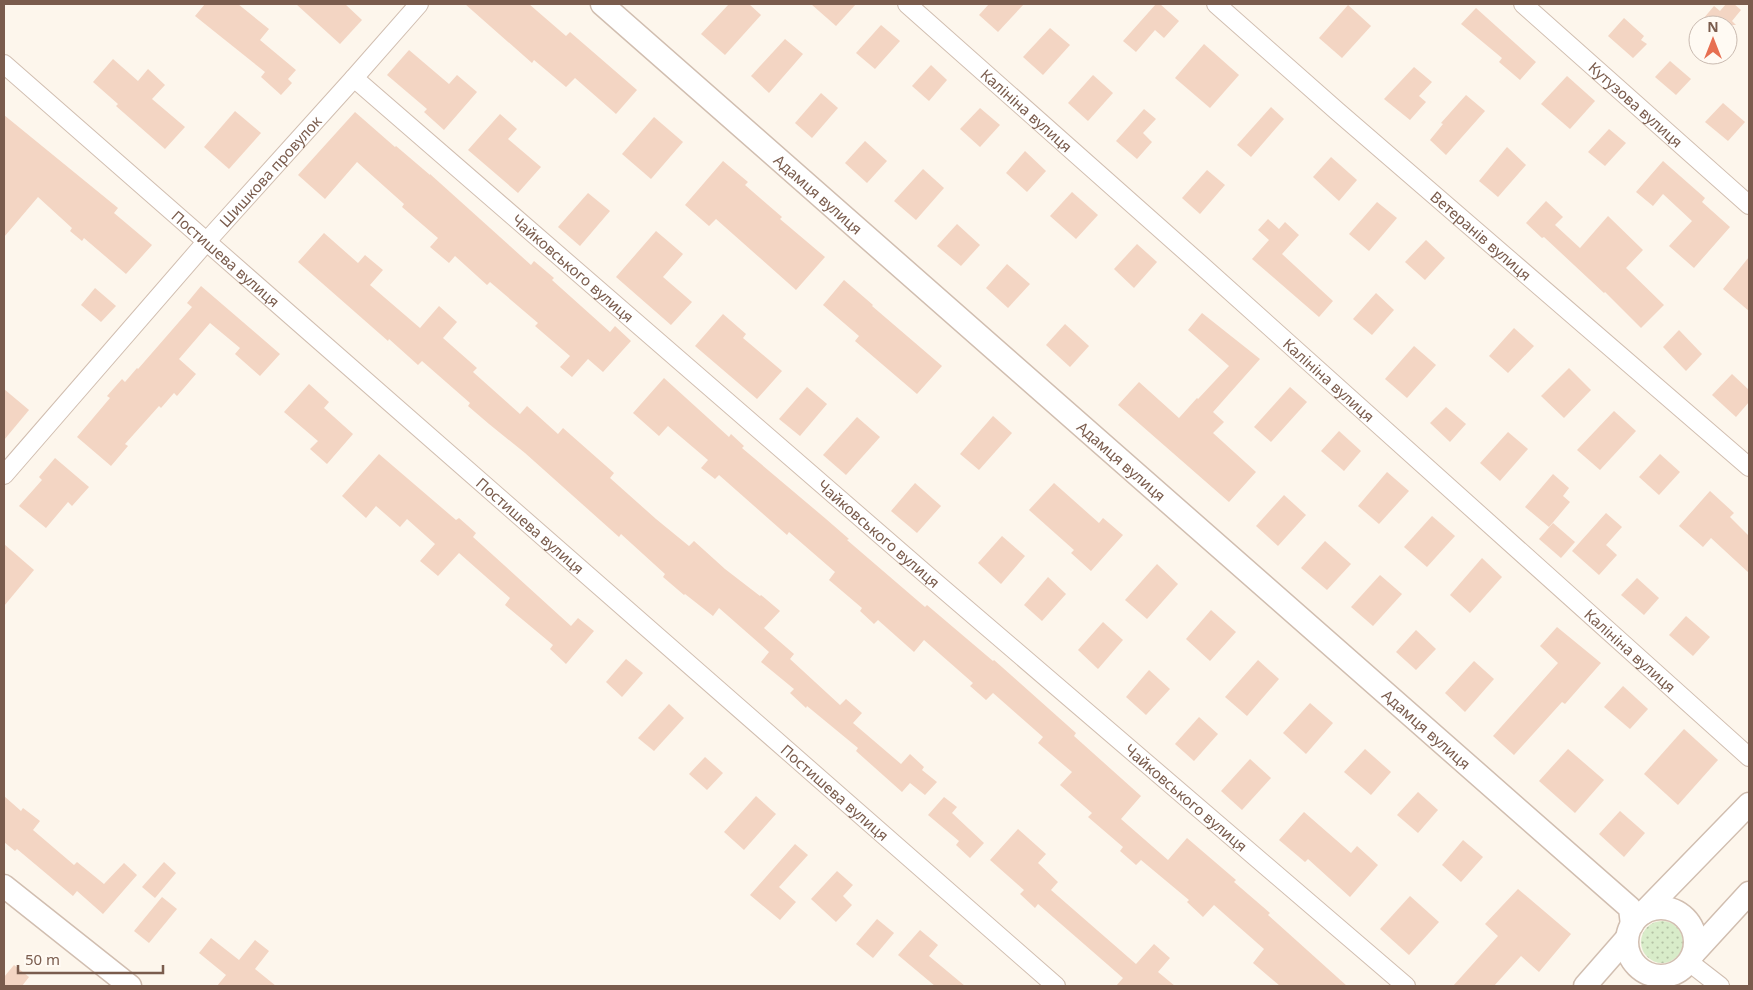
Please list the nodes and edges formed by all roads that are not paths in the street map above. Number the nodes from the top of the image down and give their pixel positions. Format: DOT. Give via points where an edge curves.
graph roads {
  1 [pos="419,4"];
  2 [pos="602,4"];
  3 [pos="907,4"];
  4 [pos="1216,4"];
  5 [pos="1523,4"];
  6 [pos="4,64"];
  7 [pos="354,78"];
  8 [pos="1749,205"];
  9 [pos="207,241"];
  10 [pos="1749,466"];
  11 [pos="8,471"];
  12 [pos="1749,756"];
  13 [pos="1749,804"];
  14 [pos="4,886"];
  15 [pos="1749,893"];
  16 [pos="1634,925"];
  17 [pos="1692,958"];
  18 [pos="1661,981"];
  19 [pos="130,986"];
  20 [pos="1056,986"];
  21 [pos="1406,986"];
  22 [pos="1585,986"];
  23 [pos="1720,986"];
  1 -- 7 [label="street, Шишкова провулок"];
  2 -- 16 [label="street, Адамця вулиця" via="1630,908"];
  3 -- 12 [label="street, Калініна вулиця"];
  4 -- 10 [label="street, Ветеранів вулиця"];
  5 -- 8 [label="street, Кутузова вулиця"];
  6 -- 9 [label="street, Постишева вулиця"];
  7 -- 9 [label="street, Шишкова провулок"];
  7 -- 21 [label="street, Чайковського вулиця"];
  9 -- 11 [label="street, Шишкова провулок"];
  9 -- 20 [label="street, Постишева вулиця"];
  13 -- 16 [label="street"];
  14 -- 19 [label="street"];
  15 -- 17 [label="street"];
  16 -- 17 [label="street" via="1652,909 1673,910 1682,915 1694,932 1696,943"];
  16 -- 18 [label="street" via="1628,949 1632,959 1639,968 1659,976"];
  16 -- 22 [label="street"];
  17 -- 18 [label="street" via="1681,970"];
  17 -- 23 [label="street"];
}
